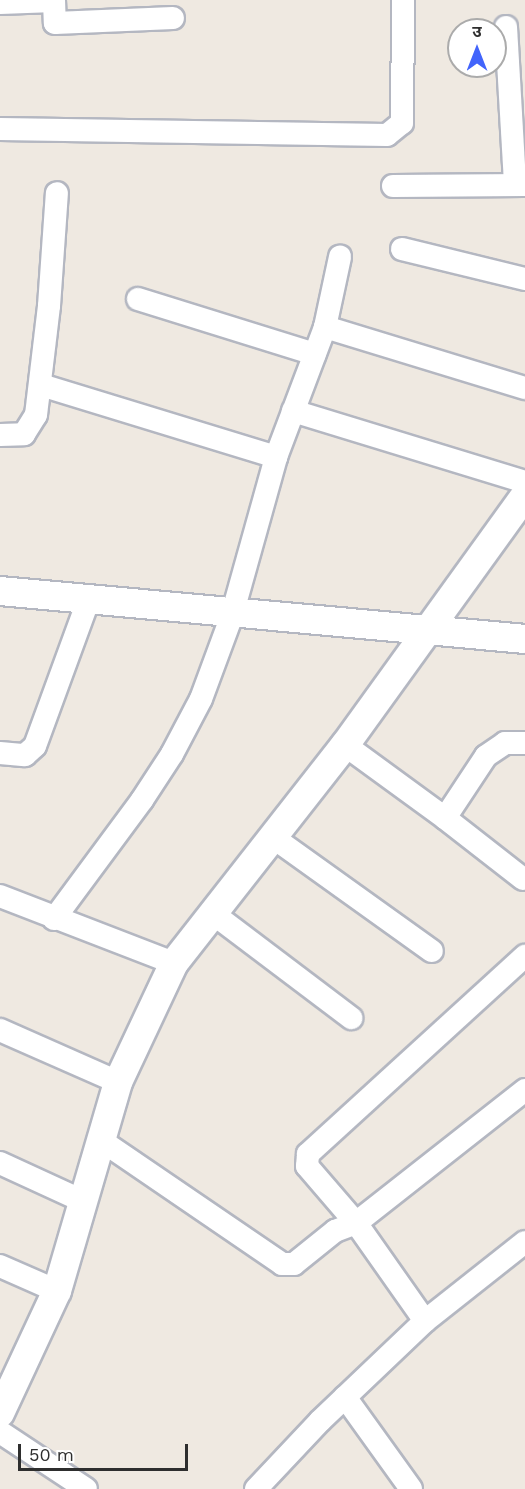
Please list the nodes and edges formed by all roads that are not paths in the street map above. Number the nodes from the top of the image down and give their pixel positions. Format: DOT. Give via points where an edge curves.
graph roads {
  1 [pos="404,0"];
  2 [pos="54,1"];
  3 [pos="0,3"];
  4 [pos="173,18"];
  5 [pos="507,38"];
  6 [pos="0,129"];
  7 [pos="520,185"];
  8 [pos="393,186"];
  9 [pos="57,193"];
  10 [pos="402,249"];
  11 [pos="340,257"];
  12 [pos="525,279"];
  13 [pos="138,299"];
  14 [pos="325,327"];
  15 [pos="315,354"];
  16 [pos="41,386"];
  17 [pos="525,388"];
  18 [pos="293,411"];
  19 [pos="0,435"];
  20 [pos="276,457"];
  21 [pos="525,482"];
  22 [pos="525,495"];
  23 [pos="0,591"];
  24 [pos="88,602"];
  25 [pos="232,615"];
  26 [pos="428,630"];
  27 [pos="525,639"];
  28 [pos="525,743"];
  29 [pos="345,745"];
  30 [pos="0,753"];
  31 [pos="445,818"];
  32 [pos="274,838"];
  33 [pos="523,879"];
  34 [pos="0,896"];
  35 [pos="211,912"];
  36 [pos="54,919"];
  37 [pos="432,951"];
  38 [pos="525,956"];
  39 [pos="174,963"];
  40 [pos="351,1018"];
  41 [pos="0,1030"];
  42 [pos="118,1083"];
  43 [pos="525,1090"];
  44 [pos="102,1141"];
  45 [pos="0,1163"];
  46 [pos="83,1201"];
  47 [pos="356,1223"];
  48 [pos="525,1242"];
  49 [pos="0,1266"];
  50 [pos="57,1291"];
  51 [pos="425,1321"];
  52 [pos="345,1397"];
  53 [pos="3,1400"];
  54 [pos="0,1432"];
  55 [pos="86,1489"];
  56 [pos="256,1489"];
  57 [pos="411,1489"];
  1 -- 6 [label="street" via="402,123 387,135"];
  2 -- 3 [label="street"];
  2 -- 4 [label="street" via="55,23"];
  5 -- 7 [label="street"];
  7 -- 8 [label="street"];
  9 -- 16 [label="street"];
  10 -- 12 [label="street"];
  11 -- 14 [label="street"];
  13 -- 15 [label="street"];
  14 -- 15 [label="street"];
  14 -- 17 [label="street"];
  15 -- 18 [label="street"];
  16 -- 19 [label="street" via="31,428 14,437"];
  16 -- 20 [label="street"];
  18 -- 20 [label="street"];
  18 -- 21 [label="street"];
  20 -- 25 [label="street"];
  22 -- 26 [label="street"];
  23 -- 24 [label="street"];
  24 -- 25 [label="street"];
  24 -- 30 [label="street" via="35,746 24,754"];
  25 -- 26 [label="street"];
  25 -- 36 [label="street" via="201,699 172,754"];
  26 -- 27 [label="street"];
  26 -- 29 [label="street"];
  28 -- 31 [label="street" via="505,743 486,756"];
  29 -- 31 [label="street"];
  29 -- 32 [label="street"];
  31 -- 33 [label="street"];
  32 -- 35 [label="street"];
  32 -- 37 [label="street"];
  34 -- 36 [label="street"];
  35 -- 39 [label="street"];
  35 -- 40 [label="street"];
  36 -- 39 [label="street"];
  38 -- 47 [label="street" via="308,1154 307,1166"];
  39 -- 42 [label="street"];
  41 -- 42 [label="street"];
  42 -- 44 [label="street"];
  43 -- 47 [label="street"];
  44 -- 46 [label="street"];
  44 -- 47 [label="street" via="282,1264 294,1264 335,1232"];
  45 -- 46 [label="street"];
  46 -- 50 [label="street"];
  47 -- 51 [label="street"];
  48 -- 51 [label="street"];
  49 -- 50 [label="street"];
  50 -- 53 [label="street"];
  51 -- 52 [label="street"];
  52 -- 56 [label="street"];
  52 -- 57 [label="street"];
  54 -- 55 [label="street"];
}
